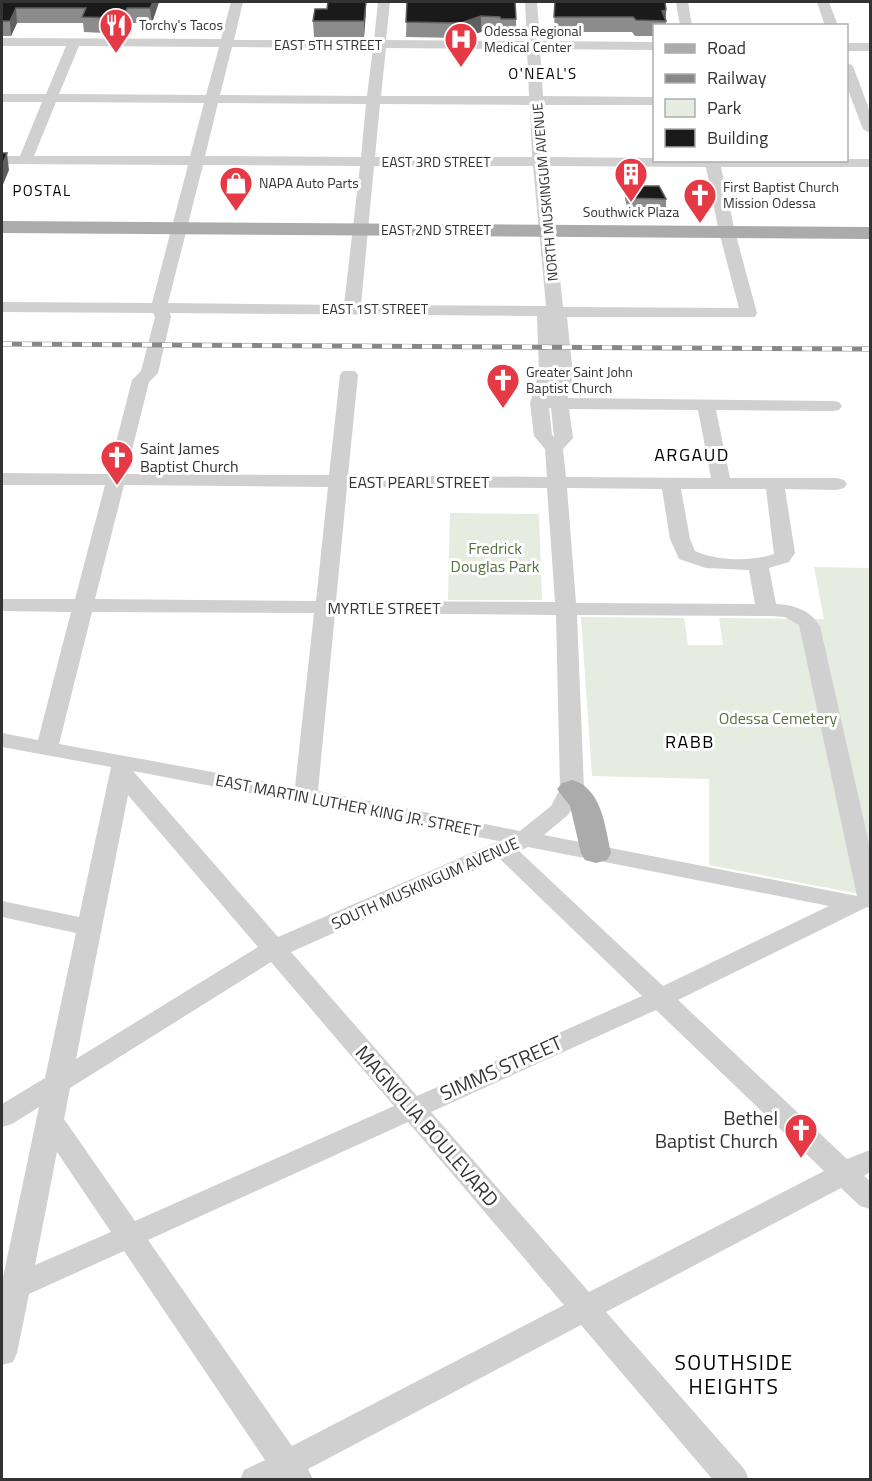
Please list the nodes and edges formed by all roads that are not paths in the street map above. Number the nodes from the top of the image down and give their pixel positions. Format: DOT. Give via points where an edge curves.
graph roads {
  1 [pos="237,2"];
  2 [pos="384,2"];
  3 [pos="531,2"];
  4 [pos="682,2"];
  5 [pos="823,2"];
  6 [pos="686,24"];
  7 [pos="831,24"];
  8 [pos="2,42"];
  9 [pos="74,42"];
  10 [pos="226,44"];
  11 [pos="379,45"];
  12 [pos="534,45"];
  13 [pos="653,46"];
  14 [pos="848,47"];
  15 [pos="870,47"];
  16 [pos="848,72"];
  17 [pos="2,98"];
  18 [pos="51,98"];
  19 [pos="213,99"];
  20 [pos="373,100"];
  21 [pos="537,101"];
  22 [pos="653,101"];
  23 [pos="859,102"];
  24 [pos="870,129"];
  25 [pos="2,160"];
  26 [pos="25,160"];
  27 [pos="197,161"];
  28 [pos="367,162"];
  29 [pos="540,162"];
  30 [pos="713,162"];
  31 [pos="870,163"];
  32 [pos="2,227"];
  33 [pos="180,228"];
  34 [pos="362,230"];
  35 [pos="549,231"];
  36 [pos="727,232"];
  37 [pos="870,232"];
  38 [pos="2,307"];
  39 [pos="159,308"];
  40 [pos="352,309"];
  41 [pos="555,310"];
  42 [pos="554,347"];
  43 [pos="349,375"];
  44 [pos="539,403"];
  45 [pos="560,404"];
  46 [pos="706,405"];
  47 [pos="833,406"];
  48 [pos="554,448"];
  49 [pos="2,479"];
  50 [pos="115,480"];
  51 [pos="338,481"];
  52 [pos="558,482"];
  53 [pos="671,483"];
  54 [pos="722,484"];
  55 [pos="775,484"];
  56 [pos="837,484"];
  57 [pos="758,565"];
  58 [pos="2,605"];
  59 [pos="83,605"];
  60 [pos="326,607"];
  61 [pos="566,609"];
  62 [pos="767,610"];
  63 [pos="2,740"];
  64 [pos="47,748"];
  65 [pos="122,767"];
  66 [pos="572,789"];
  67 [pos="306,796"];
  68 [pos="514,844"];
  69 [pos="596,853"];
  70 [pos="865,904"];
  71 [pos="2,909"];
  72 [pos="88,927"];
  73 [pos="274,949"];
  74 [pos="660,998"];
  75 [pos="57,1083"];
  76 [pos="412,1108"];
  77 [pos="2,1117"];
  78 [pos="49,1119"];
  79 [pos="858,1167"];
  80 [pos="870,1198"];
  81 [pos="129,1235"];
  82 [pos="15,1287"];
  83 [pos="585,1309"];
  84 [pos="2,1353"];
  85 [pos="291,1472"];
  86 [pos="256,1479"];
  87 [pos="733,1479"];
  1 -- 10 [label="street"];
  2 -- 11 [label="street"];
  3 -- 12 [label="street, NORTH MUSKINGUM AVENUE"];
  4 -- 6 [label="street"];
  5 -- 7 [label="street"];
  8 -- 9 [label="street, EAST 5TH STREET"];
  9 -- 10 [label="street, EAST 5TH STREET"];
  9 -- 18 [label="street"];
  10 -- 11 [label="street, EAST 5TH STREET"];
  10 -- 19 [label="street"];
  11 -- 12 [label="street, EAST 5TH STREET"];
  11 -- 20 [label="street"];
  12 -- 13 [label="street, EAST 5TH STREET"];
  12 -- 21 [label="street, NORTH MUSKINGUM AVENUE"];
  14 -- 15 [label="street"];
  16 -- 23 [label="street"];
  17 -- 18 [label="street"];
  18 -- 19 [label="street"];
  18 -- 26 [label="street"];
  19 -- 20 [label="street"];
  19 -- 27 [label="street"];
  20 -- 21 [label="street"];
  20 -- 28 [label="street"];
  21 -- 22 [label="street"];
  21 -- 29 [label="street, NORTH MUSKINGUM AVENUE"];
  23 -- 24 [label="street"];
  25 -- 26 [label="street, EAST 3RD STREET"];
  26 -- 27 [label="street, EAST 3RD STREET"];
  27 -- 28 [label="street, EAST 3RD STREET"];
  27 -- 33 [label="street"];
  28 -- 29 [label="street, EAST 3RD STREET"];
  28 -- 34 [label="street"];
  29 -- 30 [label="street, EAST 3RD STREET"];
  29 -- 35 [label="street, NORTH MUSKINGUM AVENUE"];
  30 -- 31 [label="street, EAST 3RD STREET"];
  30 -- 36 [label="street"];
  32 -- 33 [label="main road, EAST 2ND STREET"];
  33 -- 34 [label="main road, EAST 2ND STREET"];
  33 -- 39 [label="street"];
  34 -- 35 [label="main road, EAST 2ND STREET"];
  34 -- 40 [label="street"];
  35 -- 36 [label="main road, EAST 2ND STREET"];
  35 -- 41 [label="street, NORTH MUSKINGUM AVENUE"];
  36 -- 37 [label="main road, EAST 2ND STREET"];
  36 -- 41 [label="street, EAST 1ST STREET" via="749,313"];
  38 -- 39 [label="street, EAST 1ST STREET"];
  39 -- 40 [label="street, EAST 1ST STREET"];
  39 -- 50 [label="street" via="163,316 149,373 141,380"];
  40 -- 41 [label="street, EAST 1ST STREET"];
  41 -- 42 [label="street, NORTH MUSKINGUM AVENUE" via="560,319"];
  42 -- 44 [label="street"];
  42 -- 45 [label="street" via="564,375"];
  43 -- 51 [label="street"];
  44 -- 45 [label="street"];
  44 -- 48 [label="street" via="543,436"];
  45 -- 46 [label="street"];
  45 -- 48 [label="street" via="564,438"];
  46 -- 47 [label="street"];
  46 -- 54 [label="street"];
  48 -- 52 [label="street"];
  49 -- 50 [label="street, EAST PEARL STREET"];
  50 -- 51 [label="street, EAST PEARL STREET"];
  50 -- 59 [label="street"];
  51 -- 52 [label="street, EAST PEARL STREET"];
  51 -- 60 [label="street"];
  52 -- 53 [label="street, EAST PEARL STREET"];
  52 -- 61 [label="street"];
  53 -- 54 [label="street, EAST PEARL STREET"];
  53 -- 57 [label="street" via="686,555 700,560"];
  54 -- 55 [label="street, EAST PEARL STREET"];
  55 -- 56 [label="street, EAST PEARL STREET"];
  55 -- 57 [label="street" via="784,553 777,561"];
  57 -- 62 [label="street"];
  58 -- 59 [label="street, MYRTLE STREET"];
  59 -- 60 [label="street, MYRTLE STREET"];
  59 -- 64 [label="street"];
  60 -- 61 [label="street, MYRTLE STREET"];
  60 -- 67 [label="street"];
  61 -- 62 [label="street, MYRTLE STREET"];
  61 -- 66 [label="street"];
  62 -- 70 [label="street, MYRTLE STREET" via="795,613 810,626"];
  63 -- 64 [label="street, EAST MARTIN LUTHER KING JR. STREET"];
  64 -- 65 [label="street, EAST MARTIN LUTHER KING JR. STREET"];
  65 -- 67 [label="street, EAST MARTIN LUTHER KING JR. STREET"];
  65 -- 72 [label="street"];
  65 -- 73 [label="street, MAGNOLIA BOULEVARD"];
  66 -- 68 [label="street, SOUTH MUSKINGUM AVENUE" via="560,810"];
  66 -- 69 [label="main road" via="585,806"];
  67 -- 68 [label="street, EAST MARTIN LUTHER KING JR. STREET"];
  68 -- 69 [label="street, EAST MARTIN LUTHER KING JR. STREET"];
  68 -- 73 [label="street, SOUTH MUSKINGUM AVENUE"];
  68 -- 74 [label="street"];
  69 -- 70 [label="street, EAST MARTIN LUTHER KING JR. STREET"];
  70 -- 74 [label="street, SIMMS STREET"];
  71 -- 72 [label="street"];
  72 -- 75 [label="street"];
  73 -- 75 [label="street, SOUTH MUSKINGUM AVENUE"];
  73 -- 76 [label="street, MAGNOLIA BOULEVARD"];
  74 -- 76 [label="street, SIMMS STREET"];
  74 -- 79 [label="street"];
  75 -- 77 [label="street, SOUTH MUSKINGUM AVENUE"];
  75 -- 78 [label="street"];
  76 -- 81 [label="street, SIMMS STREET"];
  76 -- 83 [label="street, MAGNOLIA BOULEVARD"];
  78 -- 81 [label="street"];
  78 -- 82 [label="street"];
  79 -- 80 [label="street"];
  79 -- 83 [label="street"];
  81 -- 82 [label="street, SIMMS STREET"];
  81 -- 85 [label="street"];
  82 -- 84 [label="street"];
  83 -- 85 [label="street"];
  83 -- 87 [label="street, MAGNOLIA BOULEVARD"];
  85 -- 86 [label="street"];
}
